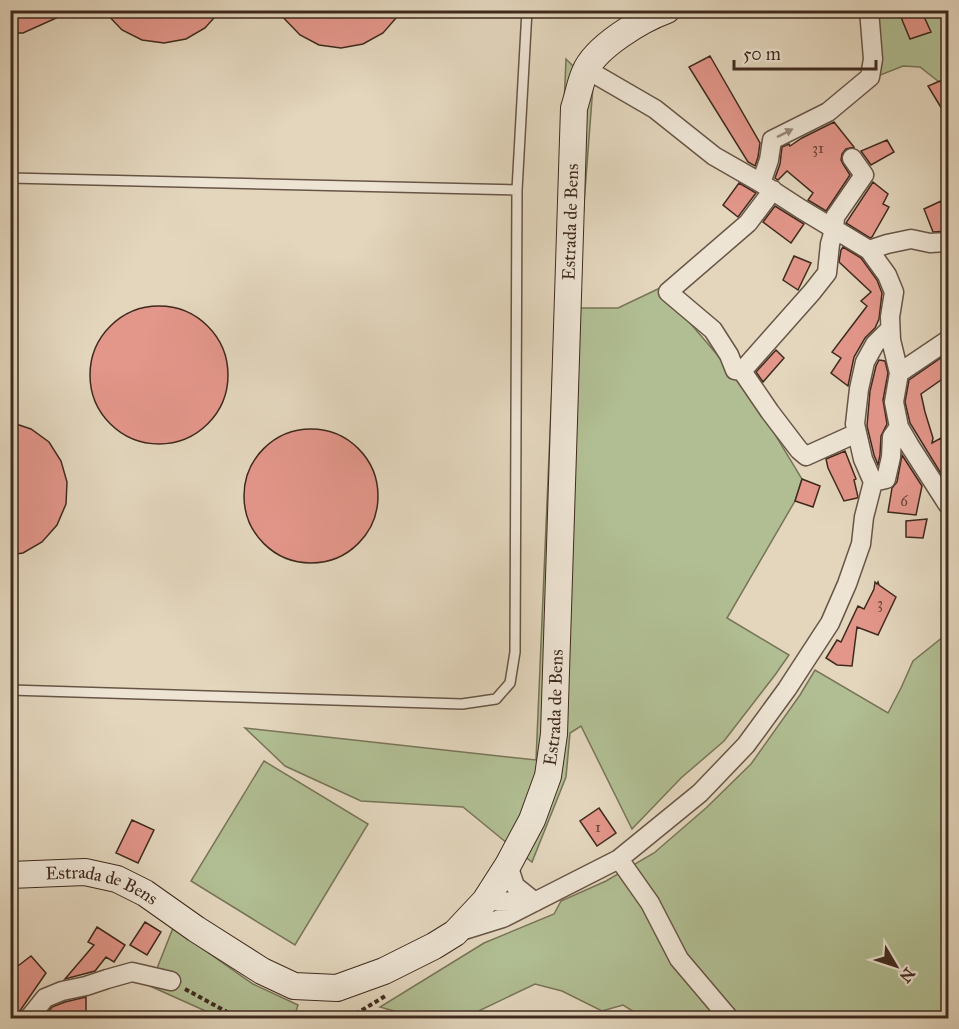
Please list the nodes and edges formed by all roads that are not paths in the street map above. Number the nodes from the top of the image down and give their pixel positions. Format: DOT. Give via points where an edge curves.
graph roads {
  1 [pos="527,10"];
  2 [pos="667,10"];
  3 [pos="869,10"];
  4 [pos="586,69"];
  5 [pos="852,158"];
  6 [pos="10,178"];
  7 [pos="767,186"];
  8 [pos="517,190"];
  9 [pos="834,230"];
  10 [pos="948,242"];
  11 [pos="869,250"];
  12 [pos="890,329"];
  13 [pos="948,340"];
  14 [pos="742,371"];
  15 [pos="899,372"];
  16 [pos="899,427"];
  17 [pos="857,433"];
  18 [pos="873,482"];
  19 [pos="948,505"];
  20 [pos="10,690"];
  21 [pos="620,859"];
  22 [pos="508,865"];
  23 [pos="10,875"];
  24 [pos="485,901"];
  25 [pos="535,902"];
  26 [pos="503,918"];
  27 [pos="454,933"];
  28 [pos="171,981"];
  29 [pos="29,1018"];
  30 [pos="729,1018"];
  1 -- 8 [label="lane"];
  2 -- 4 [label="street, Estrada de Bens" via="624,32"];
  7 -- 3 [label="street, one-way" via="772,140 828,112 870,77 873,59"];
  4 -- 7 [label="street" via="655,109 714,156"];
  4 -- 22 [label="street, Estrada de Bens" via="574,108 554,734 548,776 532,820"];
  5 -- 9 [label="street" via="864,175 835,216"];
  6 -- 8 [label="lane"];
  7 -- 9 [label="street"];
  7 -- 14 [label="street" via="748,223 668,292 712,330 735,370"];
  8 -- 20 [label="lane" via="515,652 510,683 496,699 462,704"];
  9 -- 11 [label="street"];
  9 -- 14 [label="street" via="827,273"];
  10 -- 11 [label="street" via="911,238"];
  11 -- 12 [label="street" via="894,292"];
  12 -- 15 [label="street"];
  12 -- 17 [label="street" via="874,344 866,362 859,389"];
  13 -- 15 [label="street"];
  14 -- 17 [label="street" via="806,456"];
  15 -- 16 [label="street" via="894,402"];
  16 -- 18 [label="street" via="892,437 886,479"];
  16 -- 19 [label="street"];
  17 -- 18 [label="street"];
  18 -- 21 [label="street" via="861,544 847,584 830,623 787,689 746,745 700,793"];
  21 -- 25 [label="street"];
  21 -- 30 [label="street" via="650,903 679,959"];
  22 -- 24 [label="street, Estrada de Bens"];
  22 -- 25 [label="street" via="515,886"];
  23 -- 27 [label="street, Estrada de Bens" via="85,872 117,879 145,893 262,971 294,986 338,988 384,971"];
  24 -- 25 [label="street"];
  24 -- 26 [label="street"];
  24 -- 27 [label="street, Estrada de Bens"];
  25 -- 26 [label="street"];
  26 -- 27 [label="street"];
  28 -- 29 [label="street" via="132,972 45,998"];
}
